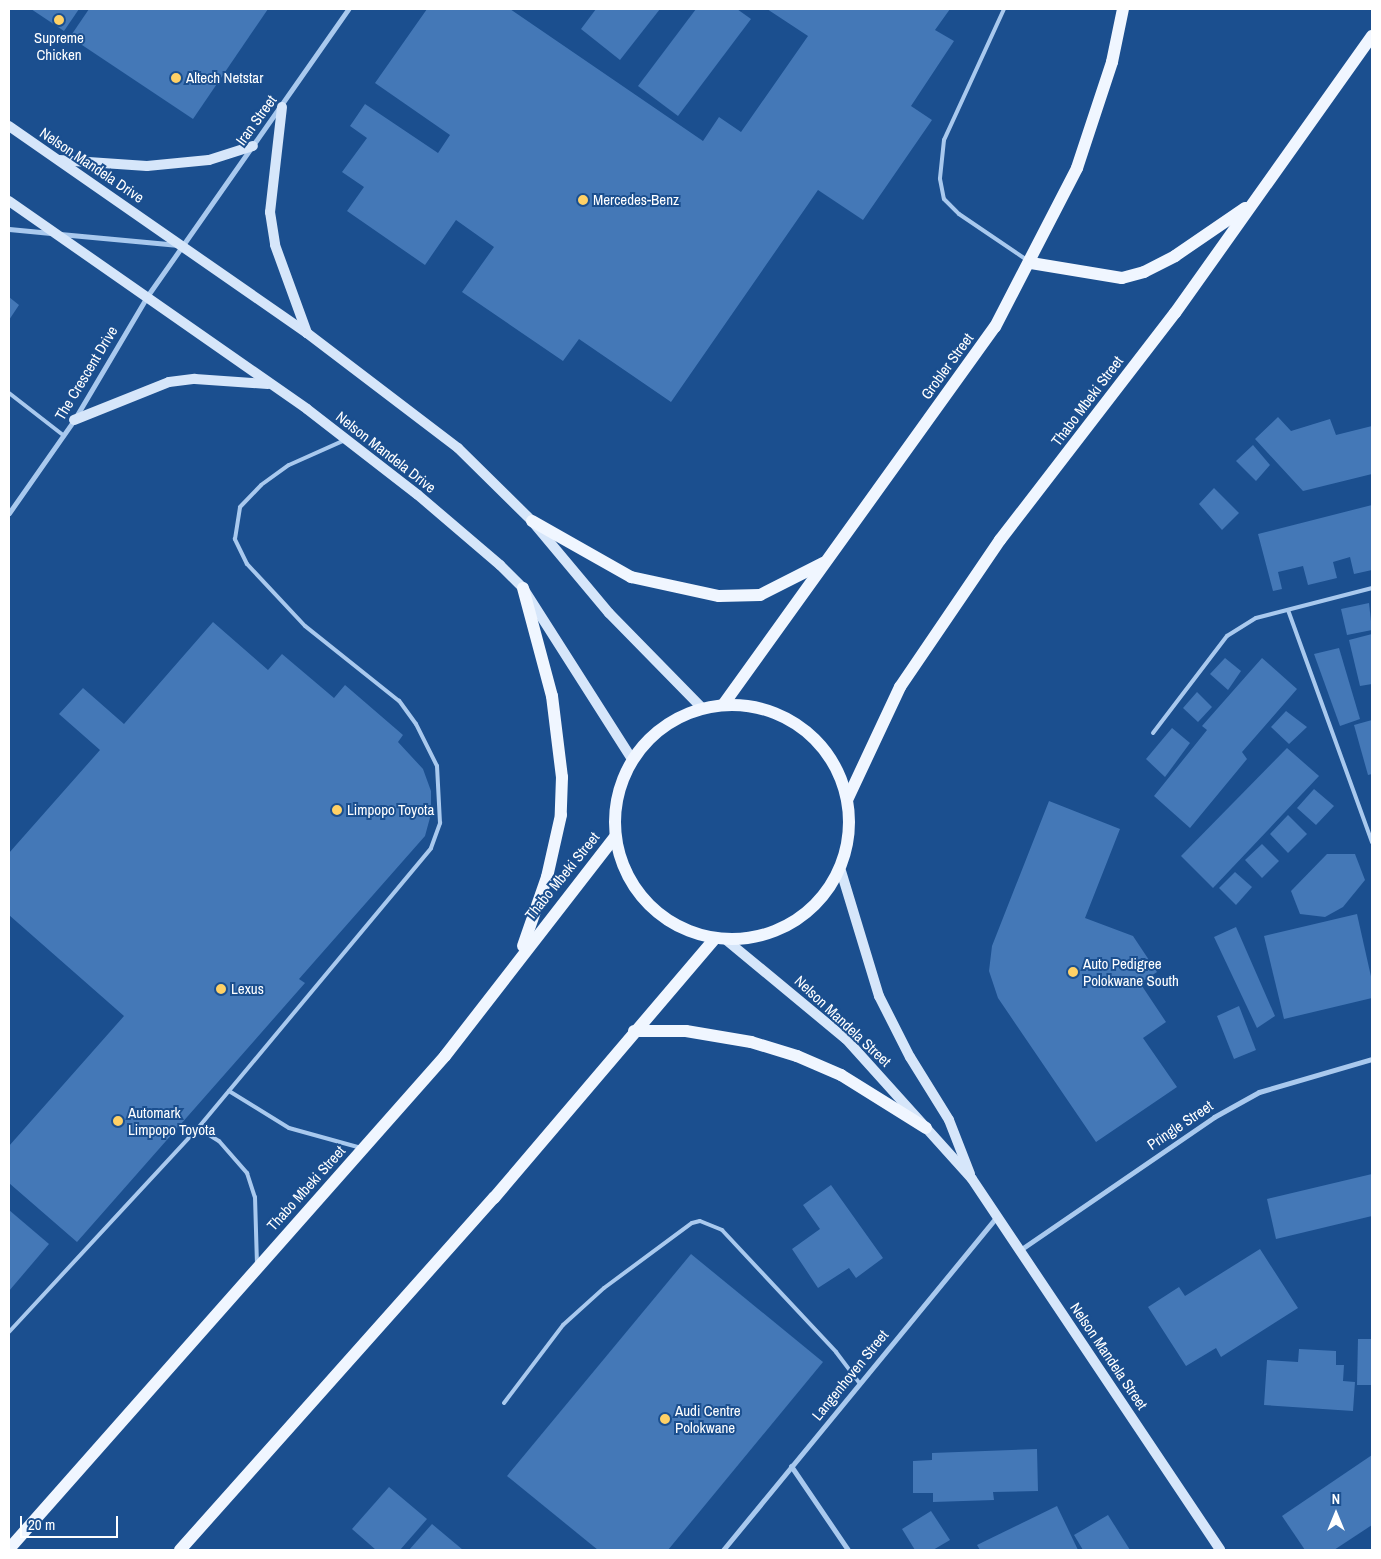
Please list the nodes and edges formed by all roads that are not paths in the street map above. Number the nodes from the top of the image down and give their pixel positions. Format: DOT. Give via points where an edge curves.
graph roads {
  1 [pos="348,9"];
  2 [pos="1004,9"];
  3 [pos="1123,9"];
  4 [pos="1372,36"];
  5 [pos="282,107"];
  6 [pos="9,126"];
  7 [pos="253,146"];
  8 [pos="58,160"];
  9 [pos="9,201"];
  10 [pos="1252,204"];
  11 [pos="9,229"];
  12 [pos="56,233"];
  13 [pos="183,246"];
  14 [pos="1031,263"];
  15 [pos="148,296"];
  16 [pos="307,333"];
  17 [pos="268,384"];
  18 [pos="9,393"];
  19 [pos="74,420"];
  20 [pos="63,434"];
  21 [pos="345,440"];
  22 [pos="9,512"];
  23 [pos="532,521"];
  24 [pos="827,561"];
  25 [pos="523,588"];
  26 [pos="1372,588"];
  27 [pos="1288,610"];
  28 [pos="724,705"];
  29 [pos="702,708"];
  30 [pos="1153,733"];
  31 [pos="632,759"];
  32 [pos="848,798"];
  33 [pos="614,838"];
  34 [pos="1372,842"];
  35 [pos="841,871"];
  36 [pos="720,938"];
  37 [pos="519,958"];
  38 [pos="634,1031"];
  39 [pos="1372,1060"];
  40 [pos="229,1091"];
  41 [pos="198,1128"];
  42 [pos="926,1128"];
  43 [pos="363,1148"];
  44 [pos="972,1179"];
  45 [pos="997,1216"];
  46 [pos="1020,1250"];
  47 [pos="257,1266"];
  48 [pos="9,1332"];
  49 [pos="859,1383"];
  50 [pos="504,1403"];
  51 [pos="791,1466"];
  52 [pos="9,1549"];
  53 [pos="180,1550"];
  54 [pos="723,1550"];
  55 [pos="848,1550"];
  56 [pos="1220,1550"];
  1 -- 5 [label="street, Iran Street"];
  2 -- 14 [label="lane" via="944,140 940,180 944,199 959,214"];
  3 -- 14 [label="main road, Grobler Street" via="1112,62 1077,168"];
  4 -- 10 [label="main road, Thabo Mbeki Street"];
  5 -- 7 [label="street, Iran Street"];
  5 -- 16 [label="main road" via="270,212 275,246"];
  6 -- 8 [label="main road, Nelson Mandela Drive"];
  7 -- 8 [label="main road" via="208,160 147,166"];
  7 -- 13 [label="street, Iran Street"];
  8 -- 13 [label="main road, Nelson Mandela Drive"];
  9 -- 12 [label="main road, Nelson Mandela Drive"];
  10 -- 14 [label="main road" via="1175,256 1144,272 1122,278"];
  10 -- 32 [label="main road, Thabo Mbeki Street" via="1175,313 1000,540 900,687"];
  11 -- 12 [label="street, Nelson Mandela Drive"];
  12 -- 13 [label="street, Nelson Mandela Drive"];
  12 -- 15 [label="main road, Nelson Mandela Drive"];
  13 -- 15 [label="street, The Crescent Drive"];
  13 -- 16 [label="main road, Nelson Mandela Drive"];
  14 -- 24 [label="main road, Grobler Street" via="964,372"];
  15 -- 17 [label="main road, Nelson Mandela Drive"];
  15 -- 19 [label="street, The Crescent Drive"];
  16 -- 23 [label="main road, Nelson Mandela Drive" via="458,448"];
  17 -- 19 [label="main road" via="195,379 169,382"];
  17 -- 21 [label="main road, Nelson Mandela Drive"];
  18 -- 20 [label="lane"];
  19 -- 20 [label="street, The Crescent Drive"];
  20 -- 22 [label="street, The Crescent Drive"];
  21 -- 25 [label="main road, Nelson Mandela Drive" via="418,495"];
  21 -- 40 [label="lane" via="289,465 261,485 240,507 235,539 247,564 305,626 399,701 416,724 437,766 440,823 431,848 410,877"];
  23 -- 24 [label="main road" via="631,577 718,596 760,594"];
  23 -- 29 [label="main road, Nelson Mandela Drive" via="609,613"];
  24 -- 28 [label="main road, Grobler Street"];
  25 -- 31 [label="main road, Nelson Mandela Drive"];
  25 -- 37 [label="main road" via="552,696 562,777 561,815 547,877"];
  26 -- 27 [label="lane"];
  27 -- 30 [label="lane" via="1256,618 1228,636"];
  27 -- 34 [label="lane"];
  28 -- 29 [label="main road, Thabo Mbeki Street"];
  28 -- 32 [label="main road, Thabo Mbeki Street" via="765,709 794,722 819,742 838,768"];
  29 -- 31 [label="main road, Thabo Mbeki Street" via="675,719 650,736"];
  31 -- 33 [label="main road, Thabo Mbeki Street" via="617,798"];
  32 -- 35 [label="main road, Thabo Mbeki Street" via="848,847"];
  33 -- 36 [label="main road, Thabo Mbeki Street" via="638,893 660,915 686,930"];
  33 -- 37 [label="main road, Thabo Mbeki Street"];
  35 -- 36 [label="main road, Thabo Mbeki Street" via="826,894 805,914 781,929"];
  35 -- 44 [label="main road, Nelson Mandela Street" via="879,996 949,1120"];
  36 -- 38 [label="main road"];
  36 -- 42 [label="main road, Nelson Mandela Street" via="846,1039"];
  37 -- 43 [label="main road, Thabo Mbeki Street" via="445,1056"];
  38 -- 42 [label="main road" via="686,1031 751,1042 798,1056 841,1075"];
  38 -- 53 [label="main road" via="494,1198"];
  39 -- 46 [label="street, Pringle Street" via="1259,1092 1214,1116"];
  40 -- 41 [label="lane"];
  40 -- 43 [label="lane" via="289,1128"];
  41 -- 47 [label="lane" via="219,1141 247,1174 256,1196"];
  41 -- 48 [label="lane"];
  42 -- 44 [label="main road, Nelson Mandela Street"];
  43 -- 47 [label="main road, Thabo Mbeki Street"];
  44 -- 45 [label="main road, Nelson Mandela Street"];
  45 -- 46 [label="main road, Nelson Mandela Street"];
  45 -- 49 [label="street, Langenhoven Street"];
  46 -- 56 [label="main road, Nelson Mandela Street"];
  47 -- 52 [label="main road, Thabo Mbeki Street"];
  49 -- 50 [label="lane" via="836,1352 722,1230 700,1221 692,1223 604,1288 562,1325"];
  49 -- 51 [label="street, Langenhoven Street"];
  51 -- 54 [label="street, Langenhoven Street"];
  51 -- 55 [label="street"];
}
